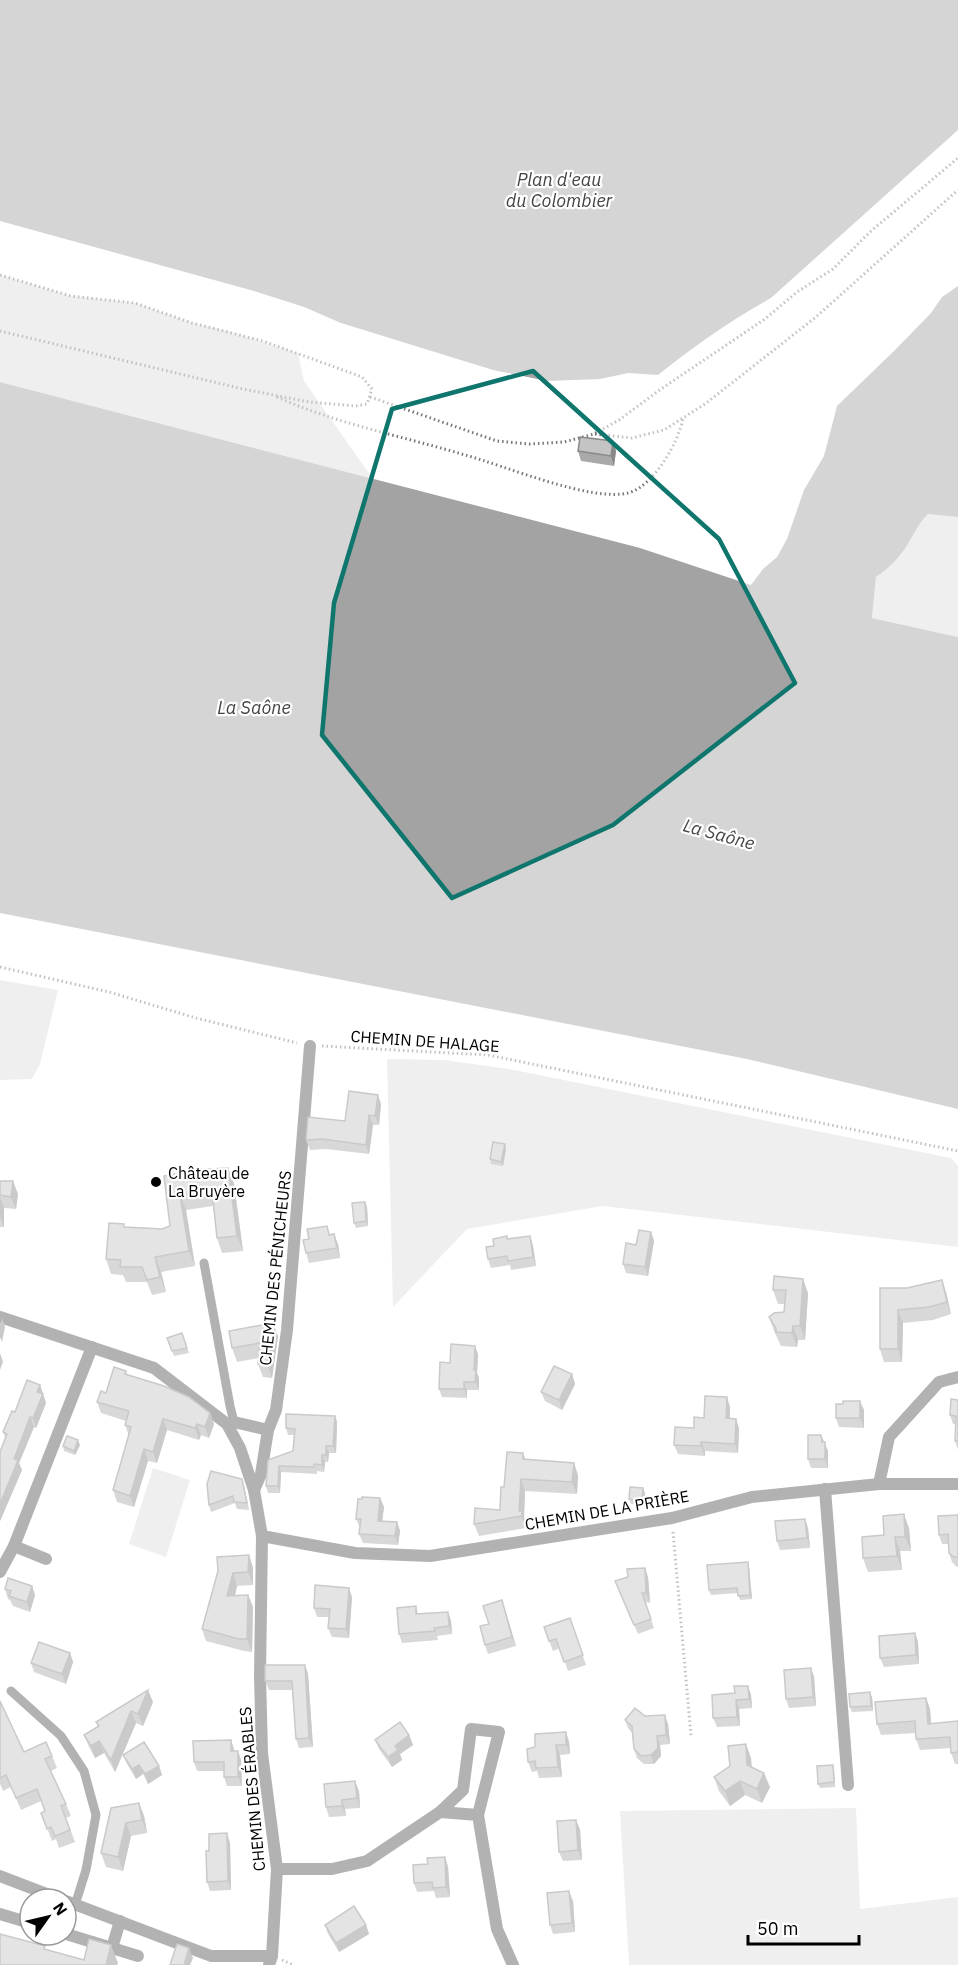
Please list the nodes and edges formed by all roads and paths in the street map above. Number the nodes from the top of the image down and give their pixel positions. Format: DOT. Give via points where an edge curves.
graph roads {
  1 [pos="958,158"];
  2 [pos="958,190"];
  3 [pos="0,275"];
  4 [pos="0,331"];
  5 [pos="273,395"];
  6 [pos="370,397"];
  7 [pos="682,418"];
  8 [pos="594,434"];
  9 [pos="0,967"];
  10 [pos="310,1046"];
  11 [pos="958,1151"];
  12 [pos="204,1263"];
  13 [pos="0,1317"];
  14 [pos="92,1347"];
  15 [pos="958,1377"];
  16 [pos="231,1423"];
  17 [pos="268,1430"];
  18 [pos="879,1484"];
  19 [pos="958,1484"];
  20 [pos="825,1489"];
  21 [pos="254,1490"];
  22 [pos="672,1518"];
  23 [pos="262,1536"];
  24 [pos="14,1546"];
  25 [pos="46,1559"];
  26 [pos="0,1572"];
  27 [pos="12,1691"];
  28 [pos="691,1736"];
  29 [pos="848,1785"];
  30 [pos="440,1812"];
  31 [pos="478,1815"];
  32 [pos="277,1869"];
  33 [pos="0,1876"];
  34 [pos="29,1887"];
  35 [pos="78,1887"];
  36 [pos="78,1906"];
  37 [pos="0,1914"];
  38 [pos="18,1919"];
  39 [pos="120,1921"];
  40 [pos="78,1938"];
  41 [pos="112,1948"];
  42 [pos="138,1956"];
  43 [pos="271,1960"];
  44 [pos="513,1965"];
  1 -- 8 [label="path" via="832,269 738,338"];
  2 -- 7 [label="path" via="816,317"];
  3 -- 6 [label="path" via="71,296 135,303 289,350 362,377 372,389"];
  4 -- 5 [label="path"];
  5 -- 6 [label="path" via="356,406 367,405"];
  5 -- 7 [label="path" via="355,425 584,491 616,495 632,492 650,479 676,442"];
  6 -- 8 [label="path" via="497,441 564,442"];
  7 -- 8 [label="path" via="664,430 632,438"];
  9 -- 10 [label="path, CHEMIN DE HALAGE"];
  10 -- 11 [label="path, CHEMIN DE HALAGE" via="488,1055"];
  10 -- 17 [label="street, CHEMIN DES PÉNICHEURS" via="287,1330 276,1410"];
  12 -- 16 [label="lane"];
  13 -- 14 [label="street"];
  14 -- 16 [label="street" via="154,1368"];
  14 -- 24 [label="street"];
  15 -- 18 [label="street" via="939,1382 889,1437"];
  16 -- 17 [label="street"];
  16 -- 21 [label="street, CHEMIN DES ÉRABLES"];
  17 -- 21 [label="street, CHEMIN DES PÉNICHEURS" via="261,1474"];
  18 -- 19 [label="street, CHEMIN DE LA PRIÈRE"];
  18 -- 20 [label="street, CHEMIN DE LA PRIÈRE"];
  20 -- 22 [label="street, CHEMIN DE LA PRIÈRE" via="752,1497"];
  20 -- 29 [label="street"];
  21 -- 23 [label="street, CHEMIN DES ÉRABLES"];
  22 -- 23 [label="street, CHEMIN DE LA PRIÈRE" via="430,1556 355,1553"];
  22 -- 28 [label="path"];
  23 -- 32 [label="street, CHEMIN DES ÉRABLES" via="262,1753"];
  24 -- 25 [label="street"];
  24 -- 26 [label="street"];
  27 -- 35 [label="lane" via="60,1736 84,1771 96,1815 86,1870"];
  30 -- 31 [label="street"];
  30 -- 31 [label="street" via="463,1790 471,1729 499,1732"];
  30 -- 32 [label="street" via="367,1861 332,1869"];
  31 -- 44 [label="street" via="497,1929"];
  32 -- 43 [label="street, CHEMIN DES ÉRABLES"];
  33 -- 34 [label="street"];
  36 -- 39 [label="street"];
  37 -- 38 [label="street"];
  39 -- 41 [label="street"];
  39 -- 43 [label="street" via="211,1956"];
  40 -- 41 [label="street"];
  41 -- 42 [label="street"];
}
